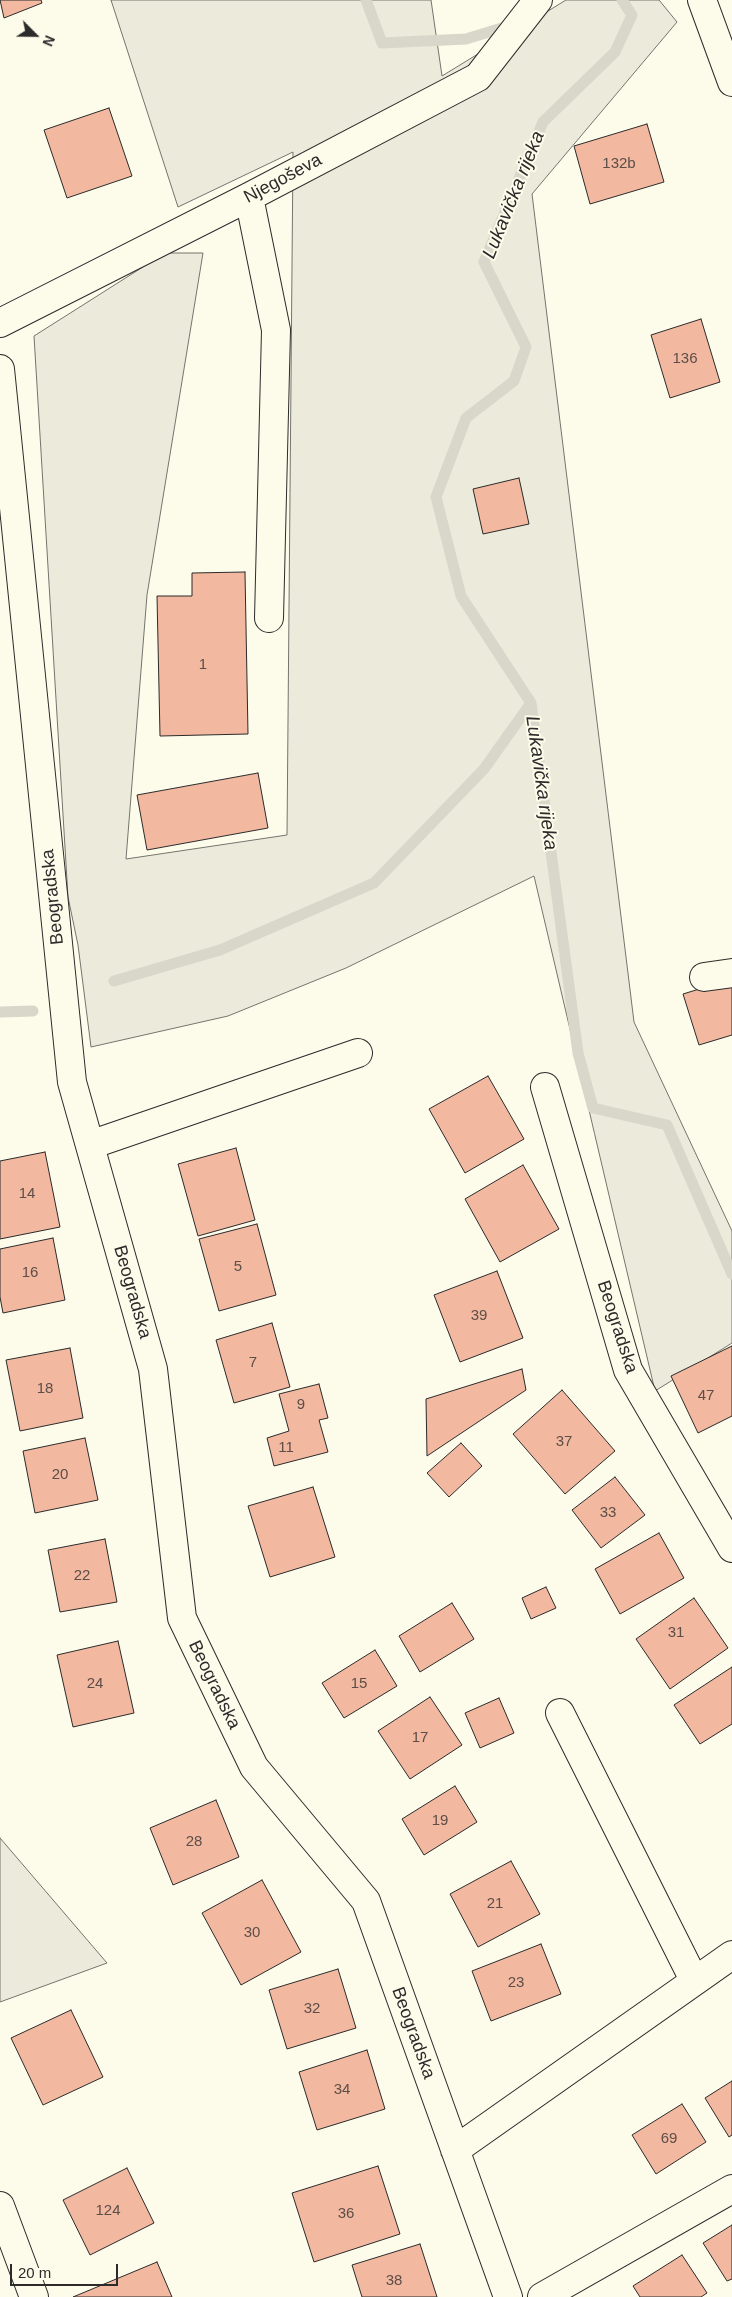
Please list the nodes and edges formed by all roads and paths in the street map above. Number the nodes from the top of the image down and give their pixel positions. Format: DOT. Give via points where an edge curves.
graph roads {
  1 [pos="538,0"];
  2 [pos="702,0"];
  3 [pos="732,82"];
  4 [pos="249,197"];
  5 [pos="0,324"];
  6 [pos="0,369"];
  7 [pos="270,618"];
  8 [pos="732,973"];
  9 [pos="704,977"];
  10 [pos="358,1054"];
  11 [pos="545,1087"];
  12 [pos="90,1145"];
  13 [pos="732,1548"];
  14 [pos="560,1713"];
  15 [pos="732,1956"];
  16 [pos="694,1980"];
  17 [pos="455,2150"];
  18 [pos="732,2189"];
  19 [pos="0,2206"];
  20 [pos="34,2297"];
  21 [pos="508,2297"];
  22 [pos="542,2297"];
  1 -- 4 [label="street, Njegoševa" via="478,77"];
  2 -- 3 [label="street"];
  4 -- 5 [label="street, Njegoševa"];
  4 -- 7 [label="street" via="276,330"];
  6 -- 12 [label="street, Beogradska" via="72,1082"];
  8 -- 9 [label="street"];
  10 -- 12 [label="street"];
  11 -- 13 [label="street, Beogradska" via="628,1370"];
  12 -- 17 [label="street, Beogradska" via="154,1369 182,1618 254,1766 366,1902"];
  14 -- 16 [label="street"];
  15 -- 16 [label="street"];
  16 -- 17 [label="street"];
  17 -- 21 [label="street, Beogradska"];
  18 -- 22 [label="street"];
  19 -- 20 [label="street"];
}
